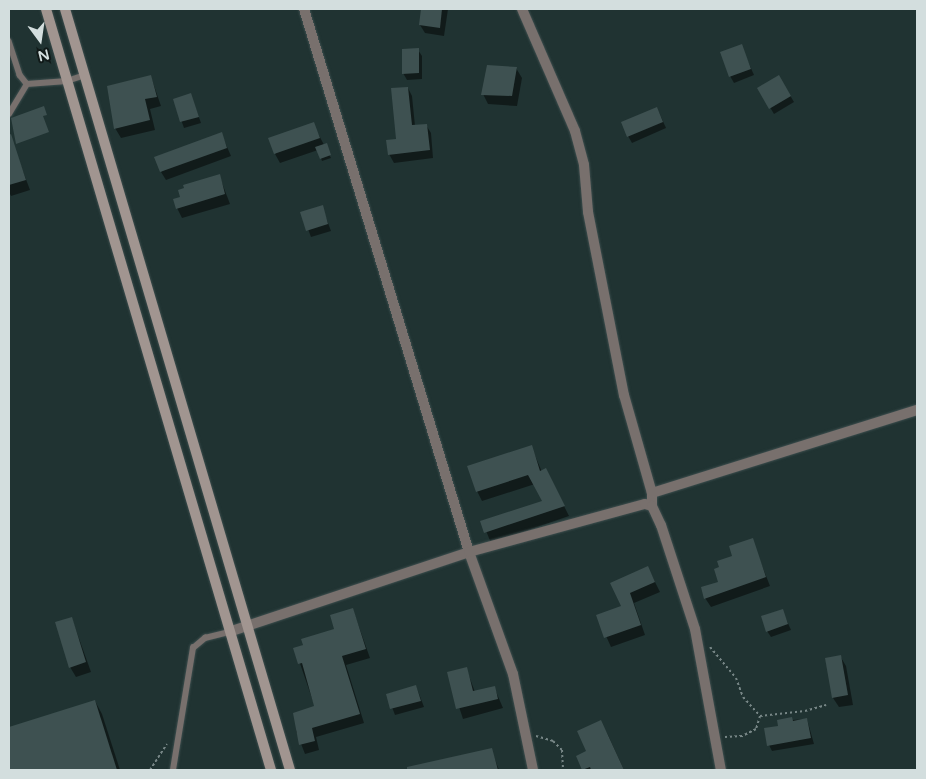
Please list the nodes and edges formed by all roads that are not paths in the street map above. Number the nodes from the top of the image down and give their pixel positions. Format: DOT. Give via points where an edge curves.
graph roads {
  1 [pos="46,9"];
  2 [pos="65,9"];
  3 [pos="304,9"];
  4 [pos="522,9"];
  5 [pos="9,41"];
  6 [pos="85,75"];
  7 [pos="67,81"];
  8 [pos="27,84"];
  9 [pos="9,114"];
  10 [pos="917,410"];
  11 [pos="652,493"];
  12 [pos="652,506"];
  13 [pos="469,552"];
  14 [pos="247,626"];
  15 [pos="229,632"];
  16 [pos="173,770"];
  17 [pos="271,770"];
  18 [pos="290,770"];
  19 [pos="534,770"];
  20 [pos="721,770"];
  1 -- 7 [label="street"];
  2 -- 6 [label="street"];
  3 -- 13 [label="street"];
  4 -- 11 [label="street" via="580,148 588,212 624,395"];
  5 -- 8 [label="lane" via="20,75"];
  6 -- 7 [label="lane"];
  6 -- 14 [label="street"];
  7 -- 8 [label="lane"];
  7 -- 15 [label="street"];
  8 -- 9 [label="lane"];
  10 -- 11 [label="street"];
  11 -- 12 [label="street"];
  12 -- 13 [label="street" via="634,505"];
  12 -- 20 [label="street" via="672,554 695,629"];
  13 -- 14 [label="street"];
  13 -- 19 [label="street" via="513,674"];
  14 -- 15 [label="street"];
  14 -- 18 [label="street"];
  15 -- 16 [label="lane" via="205,638 193,648"];
  15 -- 17 [label="street"];
}
